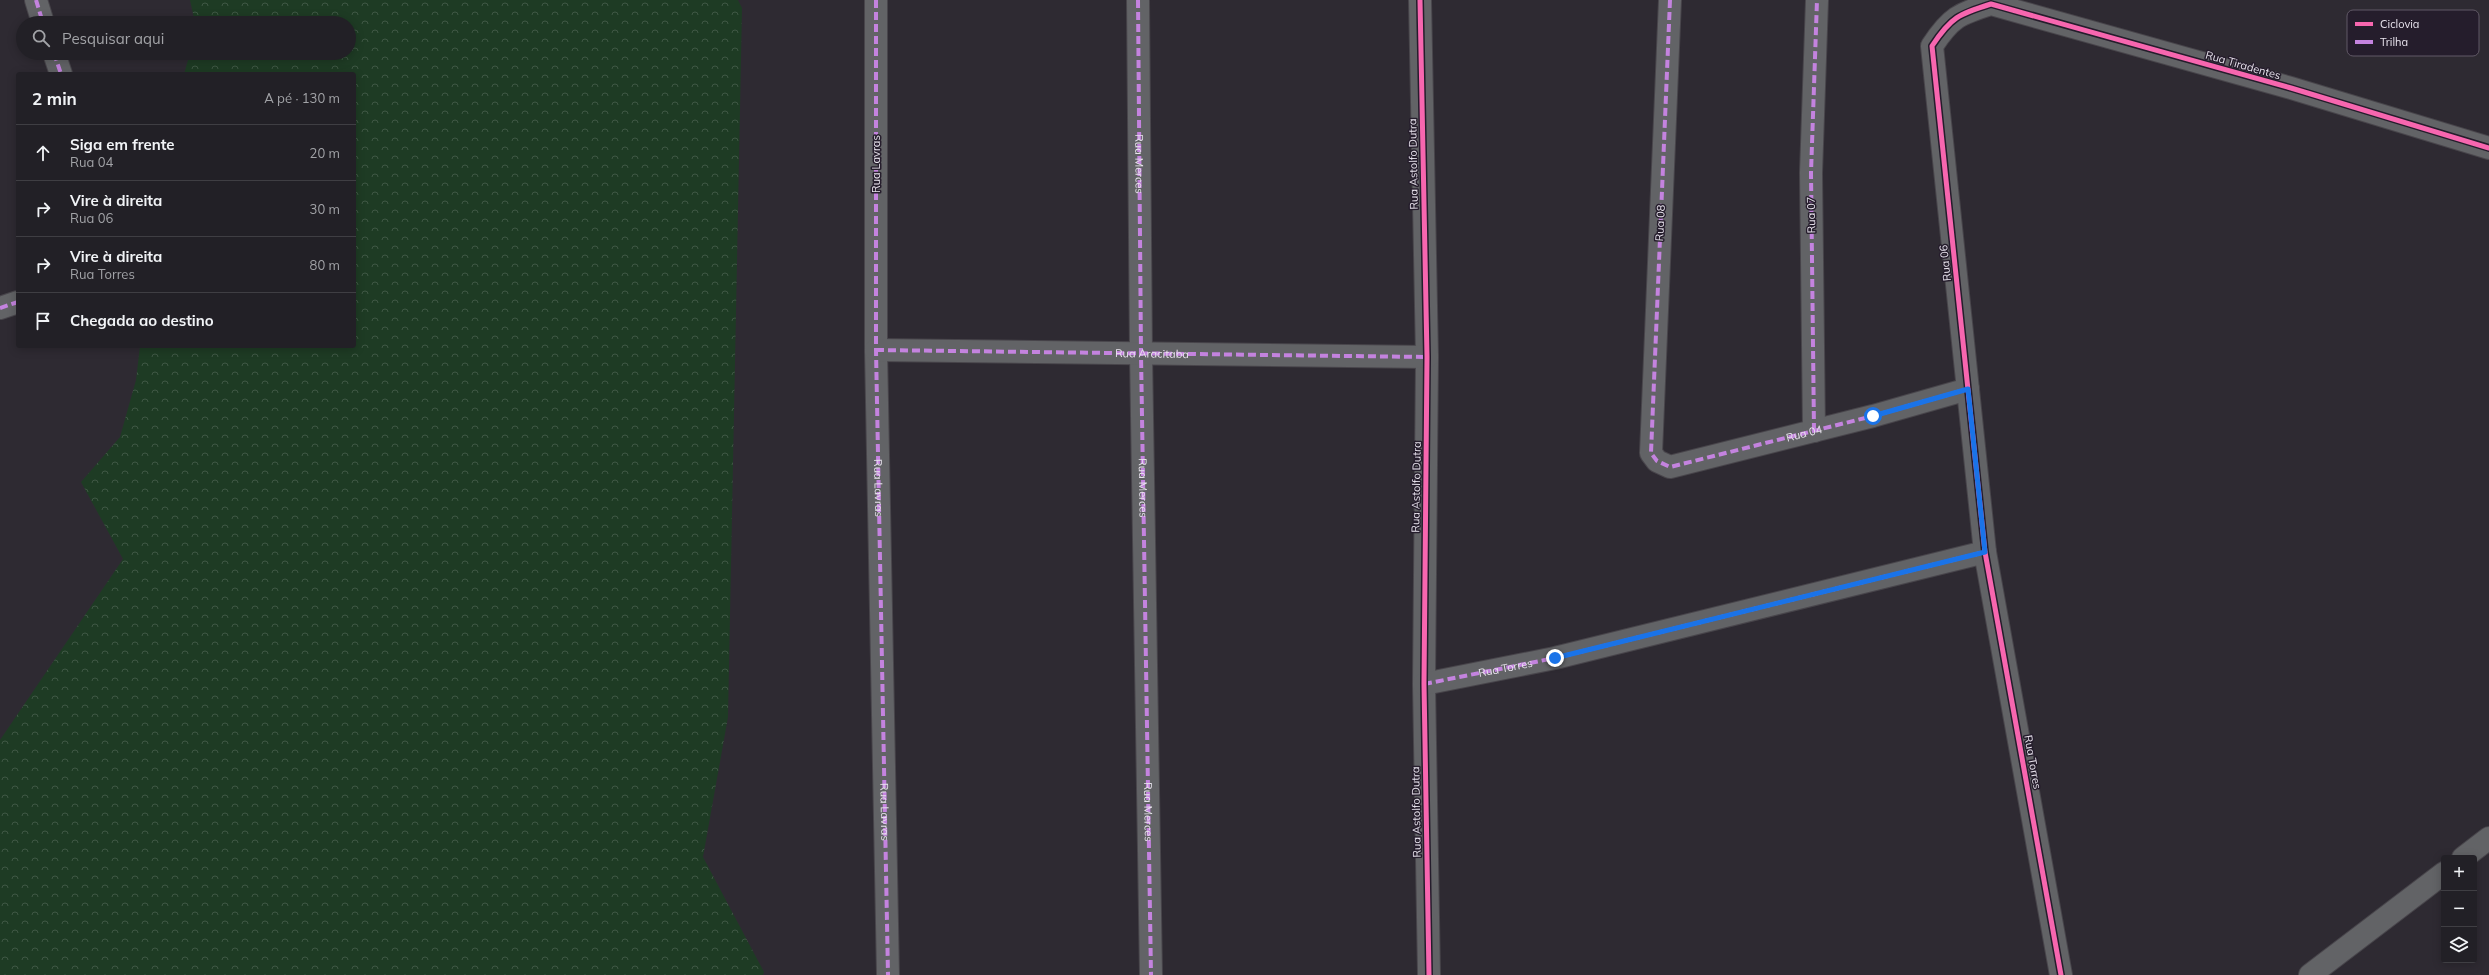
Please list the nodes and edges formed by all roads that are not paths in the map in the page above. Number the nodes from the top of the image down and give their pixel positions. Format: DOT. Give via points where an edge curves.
graph roads {
  1 [pos="36,0"];
  2 [pos="876,0"];
  3 [pos="1138,0"];
  4 [pos="1420,0"];
  5 [pos="1670,0"];
  6 [pos="1817,0"];
  7 [pos="1992,4"];
  8 [pos="42,16"];
  9 [pos="56,60"];
  10 [pos="60,72"];
  11 [pos="2489,148"];
  12 [pos="16,303"];
  13 [pos="0,308"];
  14 [pos="876,350"];
  15 [pos="1141,354"];
  16 [pos="1427,357"];
  17 [pos="1968,389"];
  18 [pos="1814,431"];
  19 [pos="1650,446"];
  20 [pos="1985,552"];
  21 [pos="1424,684"];
  22 [pos="2489,838"];
  23 [pos="2467,855"];
  24 [pos="2441,875"];
  25 [pos="888,975"];
  26 [pos="1151,975"];
  27 [pos="1429,975"];
  28 [pos="2061,975"];
  29 [pos="2310,975"];
  1 -- 8 [label="street"];
  2 -- 14 [label="street, Rua Lavras"];
  3 -- 15 [label="street, Rua Merces"];
  4 -- 16 [label="street, Rua Astolfo Dutra"];
  5 -- 19 [label="street, Rua 08"];
  6 -- 18 [label="street, Rua 07" via="1810,173"];
  7 -- 11 [label="street, Rua Tiradentes" via="2291,88"];
  7 -- 17 [label="street, Rua 06" via="1966,12 1946,25 1932,46"];
  9 -- 10 [label="street"];
  12 -- 13 [label="street"];
  14 -- 15 [label="street, Rua Aracitaba"];
  14 -- 25 [label="street, Rua Lavras"];
  15 -- 16 [label="street, Rua Aracitaba"];
  15 -- 26 [label="street, Rua Merces"];
  16 -- 21 [label="street, Rua Astolfo Dutra"];
  17 -- 18 [label="street, Rua 04"];
  17 -- 20 [label="street, Rua 06"];
  18 -- 19 [label="street, Rua 04" via="1670,467 1657,461 1651,453"];
  20 -- 21 [label="street, Rua Torres" via="1555,658"];
  20 -- 28 [label="street, Rua Torres"];
  21 -- 27 [label="street, Rua Astolfo Dutra"];
  22 -- 23 [label="street"];
  24 -- 29 [label="street"];
}
